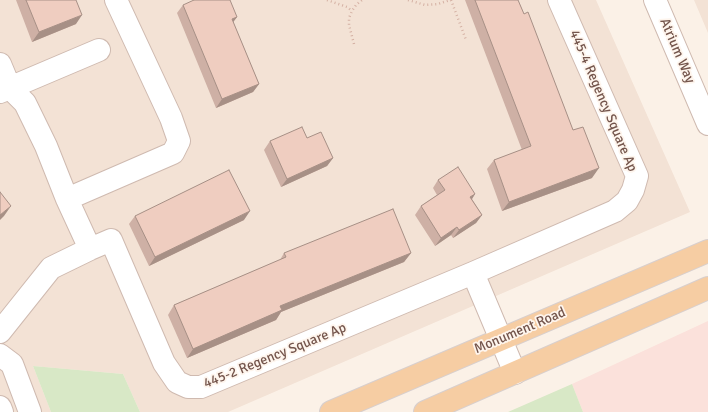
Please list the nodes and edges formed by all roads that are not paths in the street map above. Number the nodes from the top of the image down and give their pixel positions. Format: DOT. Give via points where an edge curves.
graph roads {
  1 [pos="116,0"];
  2 [pos="559,0"];
  3 [pos="655,0"];
  4 [pos="99,50"];
  5 [pos="0,64"];
  6 [pos="5,90"];
  7 [pos="708,124"];
  8 [pos="67,199"];
  9 [pos="90,249"];
  10 [pos="708,251"];
  11 [pos="473,273"];
  12 [pos="708,288"];
  13 [pos="0,332"];
  14 [pos="501,339"];
  15 [pos="0,355"];
  16 [pos="515,373"];
  17 [pos="0,407"];
  18 [pos="2,412"];
  19 [pos="30,412"];
  20 [pos="331,412"];
  21 [pos="425,412"];
  1 -- 8 [label="street" via="171,118 179,141 173,153"];
  2 -- 11 [label="street, 445-4 Regency Square Ap" via="637,176 633,190 627,201 615,211"];
  3 -- 7 [label="street, Atrium Way"];
  4 -- 6 [label="street"];
  5 -- 6 [label="street"];
  6 -- 8 [label="street" via="25,103 46,146"];
  8 -- 9 [label="street"];
  9 -- 11 [label="street, 445-2 Regency Square Ap" via="111,240 164,363 177,382 188,387 201,388"];
  9 -- 13 [label="street" via="52,268"];
  10 -- 14 [label="main road, Monument Road"];
  11 -- 14 [label="street"];
  12 -- 16 [label="main road"];
  14 -- 16 [label="street"];
  14 -- 20 [label="main road, Monument Road"];
  15 -- 19 [label="street" via="12,364"];
  16 -- 21 [label="main road"];
  17 -- 18 [label="street"];
}
